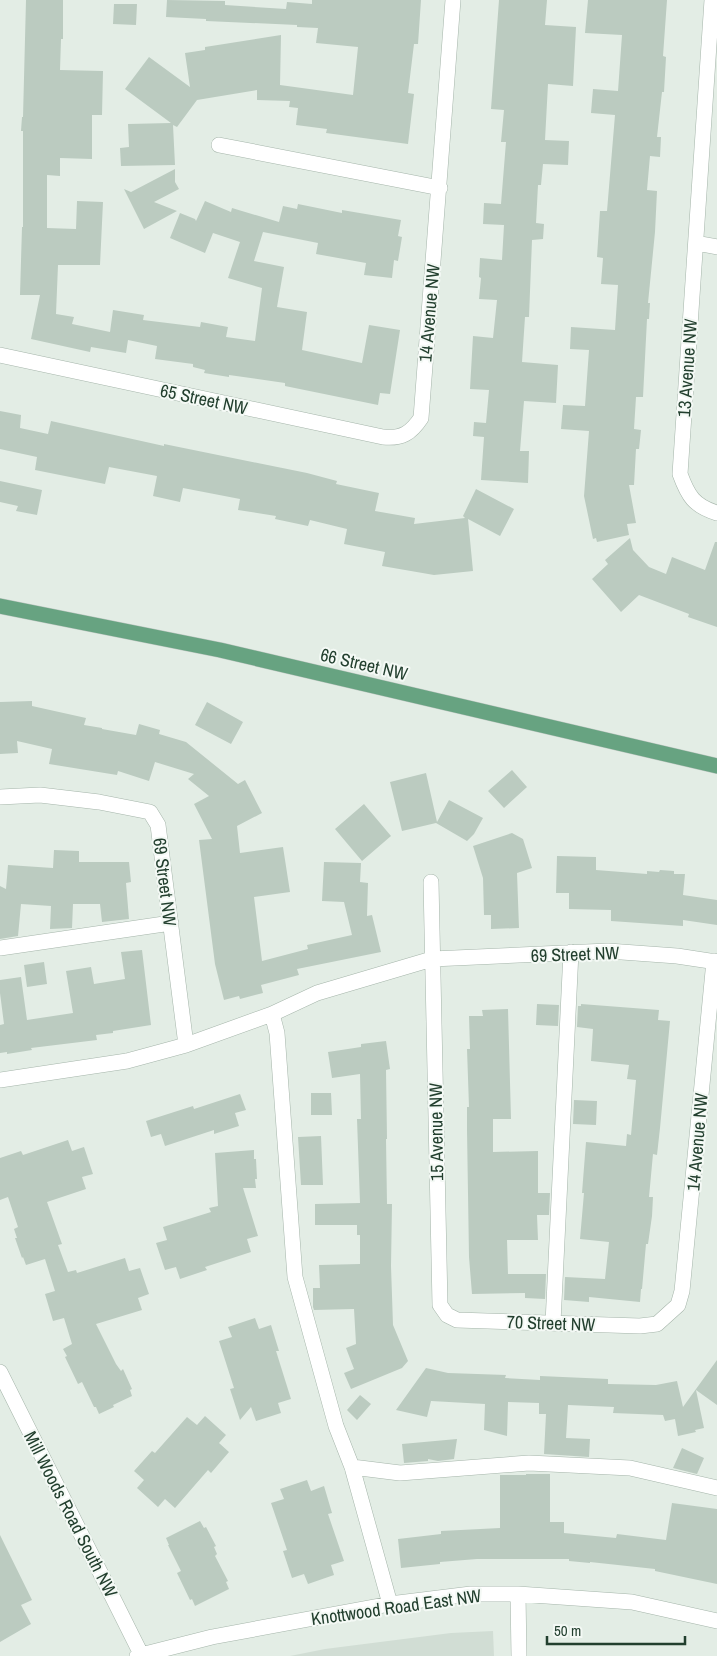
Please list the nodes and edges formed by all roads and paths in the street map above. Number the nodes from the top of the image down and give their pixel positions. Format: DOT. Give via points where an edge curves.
graph roads {
  1 [pos="453,0"];
  2 [pos="712,0"];
  3 [pos="219,145"];
  4 [pos="440,188"];
  5 [pos="696,243"];
  6 [pos="717,247"];
  7 [pos="0,355"];
  8 [pos="407,433"];
  9 [pos="717,513"];
  10 [pos="3,607"];
  11 [pos="717,766"];
  12 [pos="0,797"];
  13 [pos="431,882"];
  14 [pos="171,923"];
  15 [pos="0,948"];
  16 [pos="571,952"];
  17 [pos="432,960"];
  18 [pos="715,962"];
  19 [pos="272,1014"];
  20 [pos="186,1045"];
  21 [pos="0,1080"];
  22 [pos="440,1305"];
  23 [pos="666,1316"];
  24 [pos="553,1323"];
  25 [pos="0,1372"];
  26 [pos="352,1467"];
  27 [pos="717,1488"];
  28 [pos="518,1594"];
  29 [pos="390,1604"];
  30 [pos="717,1621"];
  31 [pos="140,1656"];
  32 [pos="519,1656"];
  1 -- 4 [label="street, 14 Avenue NW"];
  2 -- 5 [label="street, 13 Avenue NW"];
  3 -- 4 [label="street"];
  4 -- 8 [label="street, 14 Avenue NW" via="421,418"];
  5 -- 6 [label="street"];
  5 -- 9 [label="street, 13 Avenue NW" via="680,474 686,492 695,503"];
  7 -- 8 [label="street, 65 Street NW" via="383,437 395,438"];
  10 -- 11 [label="main road, 66 Street NW" via="220,650"];
  12 -- 14 [label="street, 69 Street NW" via="40,795 150,812 158,825"];
  13 -- 17 [label="street"];
  14 -- 15 [label="street"];
  14 -- 20 [label="street, 69 Street NW"];
  16 -- 17 [label="street, 69 Street NW"];
  16 -- 18 [label="street, 69 Street NW" via="608,951"];
  16 -- 24 [label="street"];
  17 -- 19 [label="street, 69 Street NW" via="317,993"];
  17 -- 22 [label="street, 15 Avenue NW"];
  18 -- 23 [label="street, 14 Avenue NW" via="682,1291 678,1305"];
  19 -- 20 [label="street, 69 Street NW"];
  19 -- 26 [label="street" via="277,1032 295,1277 336,1426"];
  20 -- 21 [label="street, 69 Street NW" via="127,1061"];
  22 -- 24 [label="street, 70 Street NW" via="457,1320"];
  23 -- 24 [label="street, 70 Street NW" via="657,1324 640,1326"];
  25 -- 31 [label="street, Mill Woods Road South NW"];
  26 -- 27 [label="street" via="400,1473 529,1463 630,1468"];
  26 -- 29 [label="street"];
  28 -- 29 [label="street, Knottwood Road East NW" via="471,1594"];
  28 -- 30 [label="street, Knottwood Road East NW" via="632,1602"];
  28 -- 32 [label="street"];
  29 -- 31 [label="street, Knottwood Road East NW" via="212,1637"];
}
